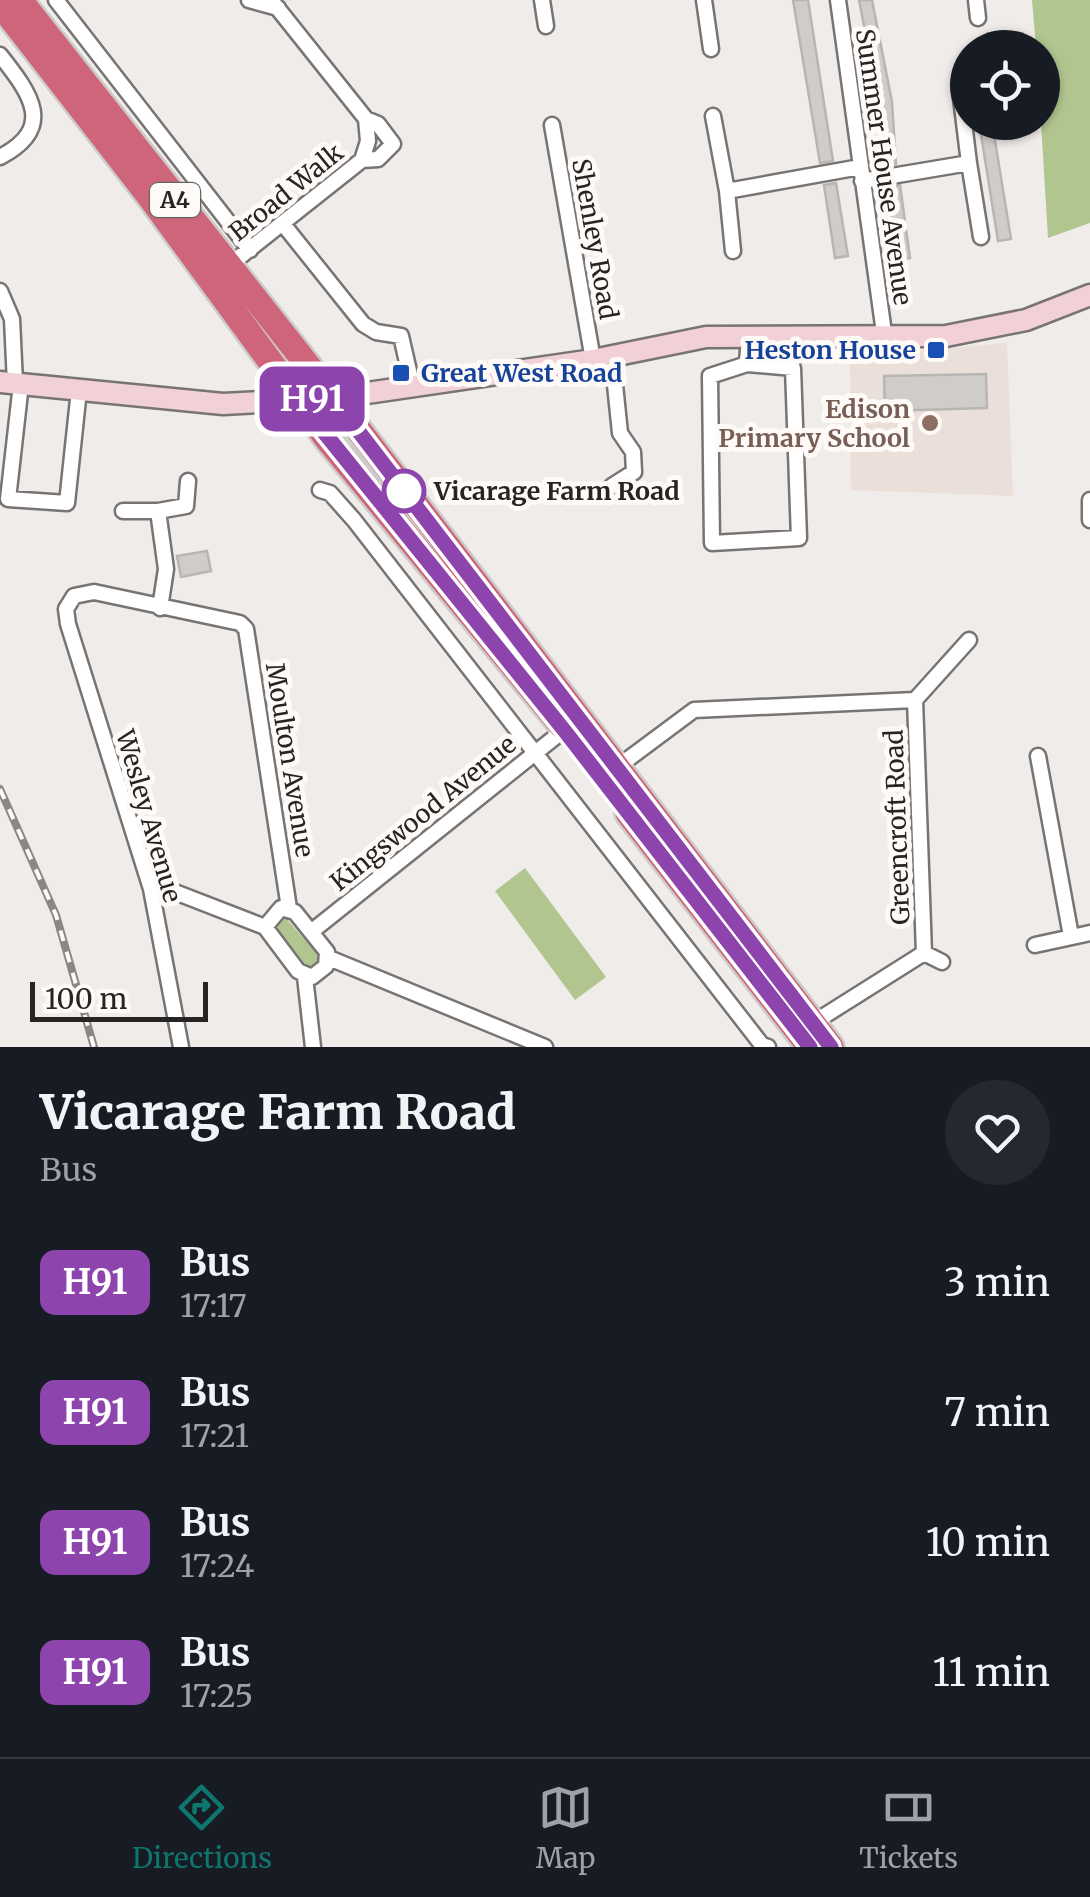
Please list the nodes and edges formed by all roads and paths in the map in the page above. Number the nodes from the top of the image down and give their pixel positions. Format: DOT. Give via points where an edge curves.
graph roads {
  1 [pos="20,0"];
  2 [pos="56,0"];
  3 [pos="249,0"];
  4 [pos="542,0"];
  5 [pos="704,0"];
  6 [pos="838,0"];
  7 [pos="976,0"];
  8 [pos="0,4"];
  9 [pos="275,4"];
  10 [pos="978,18"];
  11 [pos="546,26"];
  12 [pos="711,49"];
  13 [pos="0,56"];
  14 [pos="713,116"];
  15 [pos="366,119"];
  16 [pos="552,125"];
  17 [pos="966,140"];
  18 [pos="0,158"];
  19 [pos="362,160"];
  20 [pos="969,163"];
  21 [pos="861,174"];
  22 [pos="727,191"];
  23 [pos="284,224"];
  24 [pos="981,237"];
  25 [pos="250,250"];
  26 [pos="733,251"];
  27 [pos="227,267"];
  28 [pos="0,291"];
  29 [pos="1090,295"];
  30 [pos="749,335"];
  31 [pos="884,340"];
  32 [pos="603,358"];
  33 [pos="748,364"];
  34 [pos="12,383"];
  35 [pos="412,384"];
  36 [pos="79,390"];
  37 [pos="333,398"];
  38 [pos="298,400"];
  39 [pos="188,481"];
  40 [pos="612,486"];
  41 [pos="320,490"];
  42 [pos="374,493"];
  43 [pos="1090,500"];
  44 [pos="124,510"];
  45 [pos="158,511"];
  46 [pos="354,520"];
  47 [pos="1090,520"];
  48 [pos="160,608"];
  49 [pos="969,640"];
  50 [pos="915,700"];
  51 [pos="564,730"];
  52 [pos="532,754"];
  53 [pos="1038,756"];
  54 [pos="616,768"];
  55 [pos="151,889"];
  56 [pos="289,908"];
  57 [pos="265,926"];
  58 [pos="310,932"];
  59 [pos="1090,933"];
  60 [pos="1071,936"];
  61 [pos="1036,945"];
  62 [pos="924,952"];
  63 [pos="329,958"];
  64 [pos="942,962"];
  65 [pos="305,977"];
  66 [pos="811,1035"];
  67 [pos="181,1047"];
  68 [pos="312,1047"];
  69 [pos="545,1047"];
  70 [pos="768,1047"];
  71 [pos="831,1047"];
  1 -- 27 [label="highway, A4"];
  2 -- 25 [label="street"];
  3 -- 9 [label="street"];
  4 -- 11 [label="street"];
  5 -- 12 [label="street"];
  6 -- 21 [label="street, Summer House Avenue"];
  7 -- 10 [label="street"];
  8 -- 38 [label="highway, A4"];
  9 -- 15 [label="street"];
  13 -- 18 [label="street" via="28,92 34,120 24,143"];
  14 -- 22 [label="street"];
  15 -- 19 [label="street, Broad Walk"];
  15 -- 19 [label="street" via="393,144 378,159"];
  16 -- 32 [label="street, Shenley Road"];
  17 -- 20 [label="street"];
  19 -- 23 [label="street, Broad Walk"];
  20 -- 21 [label="street"];
  20 -- 24 [label="street"];
  21 -- 22 [label="street"];
  21 -- 31 [label="street, Summer House Avenue"];
  22 -- 26 [label="street"];
  23 -- 25 [label="street, Broad Walk"];
  23 -- 35 [label="street" via="363,324 402,336"];
  25 -- 27 [label="street, Broad Walk"];
  27 -- 37 [label="highway, A4"];
  28 -- 34 [label="street" via="12,320"];
  29 -- 31 [label="street" via="993,329"];
  30 -- 31 [label="street"];
  30 -- 32 [label="street"];
  30 -- 33 [label="street"];
  32 -- 35 [label="street"];
  32 -- 40 [label="street, Shenley Road" via="620,434 636,460 634,472"];
  33 -- 33 [label="street" via="793,368 799,538 712,542 710,376"];
  34 -- 36 [label="street"];
  34 -- 36 [label="street" via="8,499 67,503"];
  35 -- 37 [label="street"];
  36 -- 38 [label="street" via="222,404"];
  37 -- 38 [label="street"];
  37 -- 42 [label="highway, A4" via="331,419 366,465"];
  37 -- 54 [label="highway, A4"];
  38 -- 42 [label="highway, A4"];
  39 -- 45 [label="street" via="186,506"];
  41 -- 46 [label="street"];
  42 -- 46 [label="street"];
  42 -- 51 [label="highway, A4"];
  43 -- 47 [label="street"];
  44 -- 45 [label="street"];
  45 -- 48 [label="street" via="166,569"];
  46 -- 52 [label="street"];
  48 -- 55 [label="street, Wesley Avenue" via="80,593 70,601 68,624"];
  48 -- 56 [label="street, Moulton Avenue" via="240,623 248,634"];
  49 -- 50 [label="street, Greencroft Road"];
  50 -- 54 [label="street, Greencroft Road" via="694,710"];
  50 -- 62 [label="street, Greencroft Road"];
  51 -- 52 [label="street, Kingswood Avenue"];
  51 -- 66 [label="highway, A4"];
  52 -- 58 [label="street, Kingswood Avenue"];
  52 -- 70 [label="street"];
  53 -- 60 [label="street"];
  54 -- 66 [label="highway, A4"];
  55 -- 57 [label="street" via="162,886"];
  55 -- 67 [label="street, Wesley Avenue"];
  56 -- 57 [label="street"];
  56 -- 58 [label="street"];
  57 -- 65 [label="street"];
  58 -- 63 [label="street"];
  59 -- 60 [label="street"];
  60 -- 61 [label="street"];
  62 -- 64 [label="street, Greencroft Road"];
  62 -- 66 [label="street, Greencroft Road"];
  63 -- 65 [label="street"];
  63 -- 69 [label="street"];
  65 -- 68 [label="street"];
  66 -- 71 [label="highway, A4"];
}
